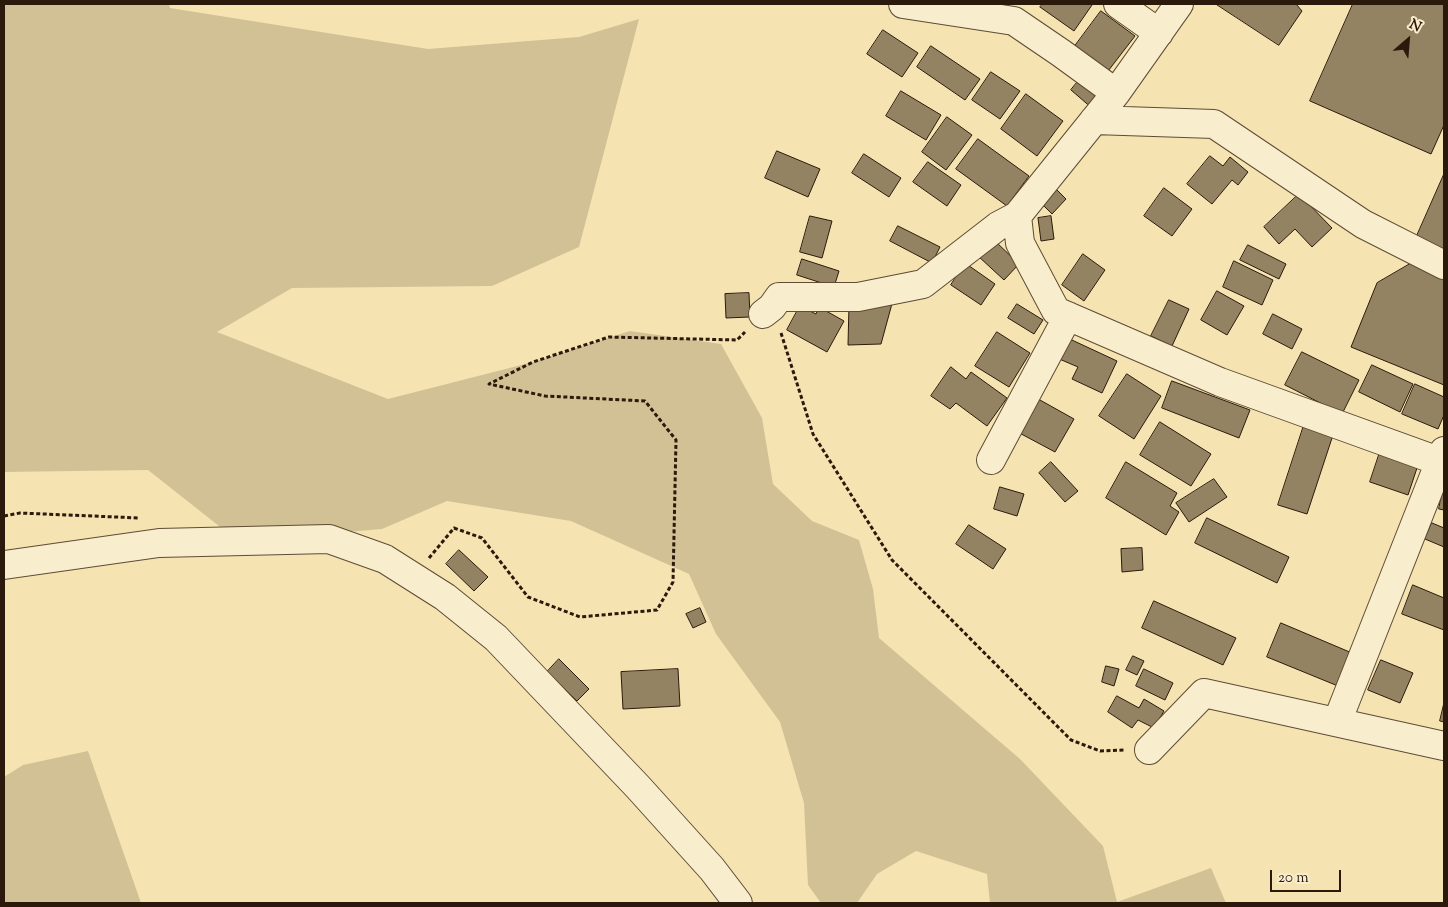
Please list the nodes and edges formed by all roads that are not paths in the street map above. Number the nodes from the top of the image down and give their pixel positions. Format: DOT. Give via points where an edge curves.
graph roads {
  1 [pos="903,4"];
  2 [pos="1118,4"];
  3 [pos="1179,4"];
  4 [pos="1159,33"];
  5 [pos="1116,94"];
  6 [pos="1094,120"];
  7 [pos="1017,216"];
  8 [pos="1444,266"];
  9 [pos="768,310"];
  10 [pos="1068,316"];
  11 [pos="1443,459"];
  12 [pos="991,460"];
  13 [pos="4,564"];
  14 [pos="1337,722"];
  15 [pos="1444,746"];
  16 [pos="1149,750"];
  17 [pos="738,903"];
  1 -- 5 [label="street" via="1014,21"];
  2 -- 4 [label="street"];
  3 -- 4 [label="street"];
  4 -- 5 [label="street"];
  5 -- 6 [label="street"];
  6 -- 7 [label="street"];
  6 -- 8 [label="street" via="1214,124 1363,224"];
  7 -- 9 [label="street" via="998,226 923,284 858,297 779,297"];
  7 -- 10 [label="street" via="1020,243 1056,311"];
  10 -- 11 [label="street" via="1220,382"];
  10 -- 12 [label="street"];
  11 -- 14 [label="street"];
  13 -- 17 [label="street" via="159,543 329,539 385,559 445,597 496,638 638,787 712,869"];
  14 -- 15 [label="street"];
  14 -- 16 [label="street" via="1204,693"];
}
